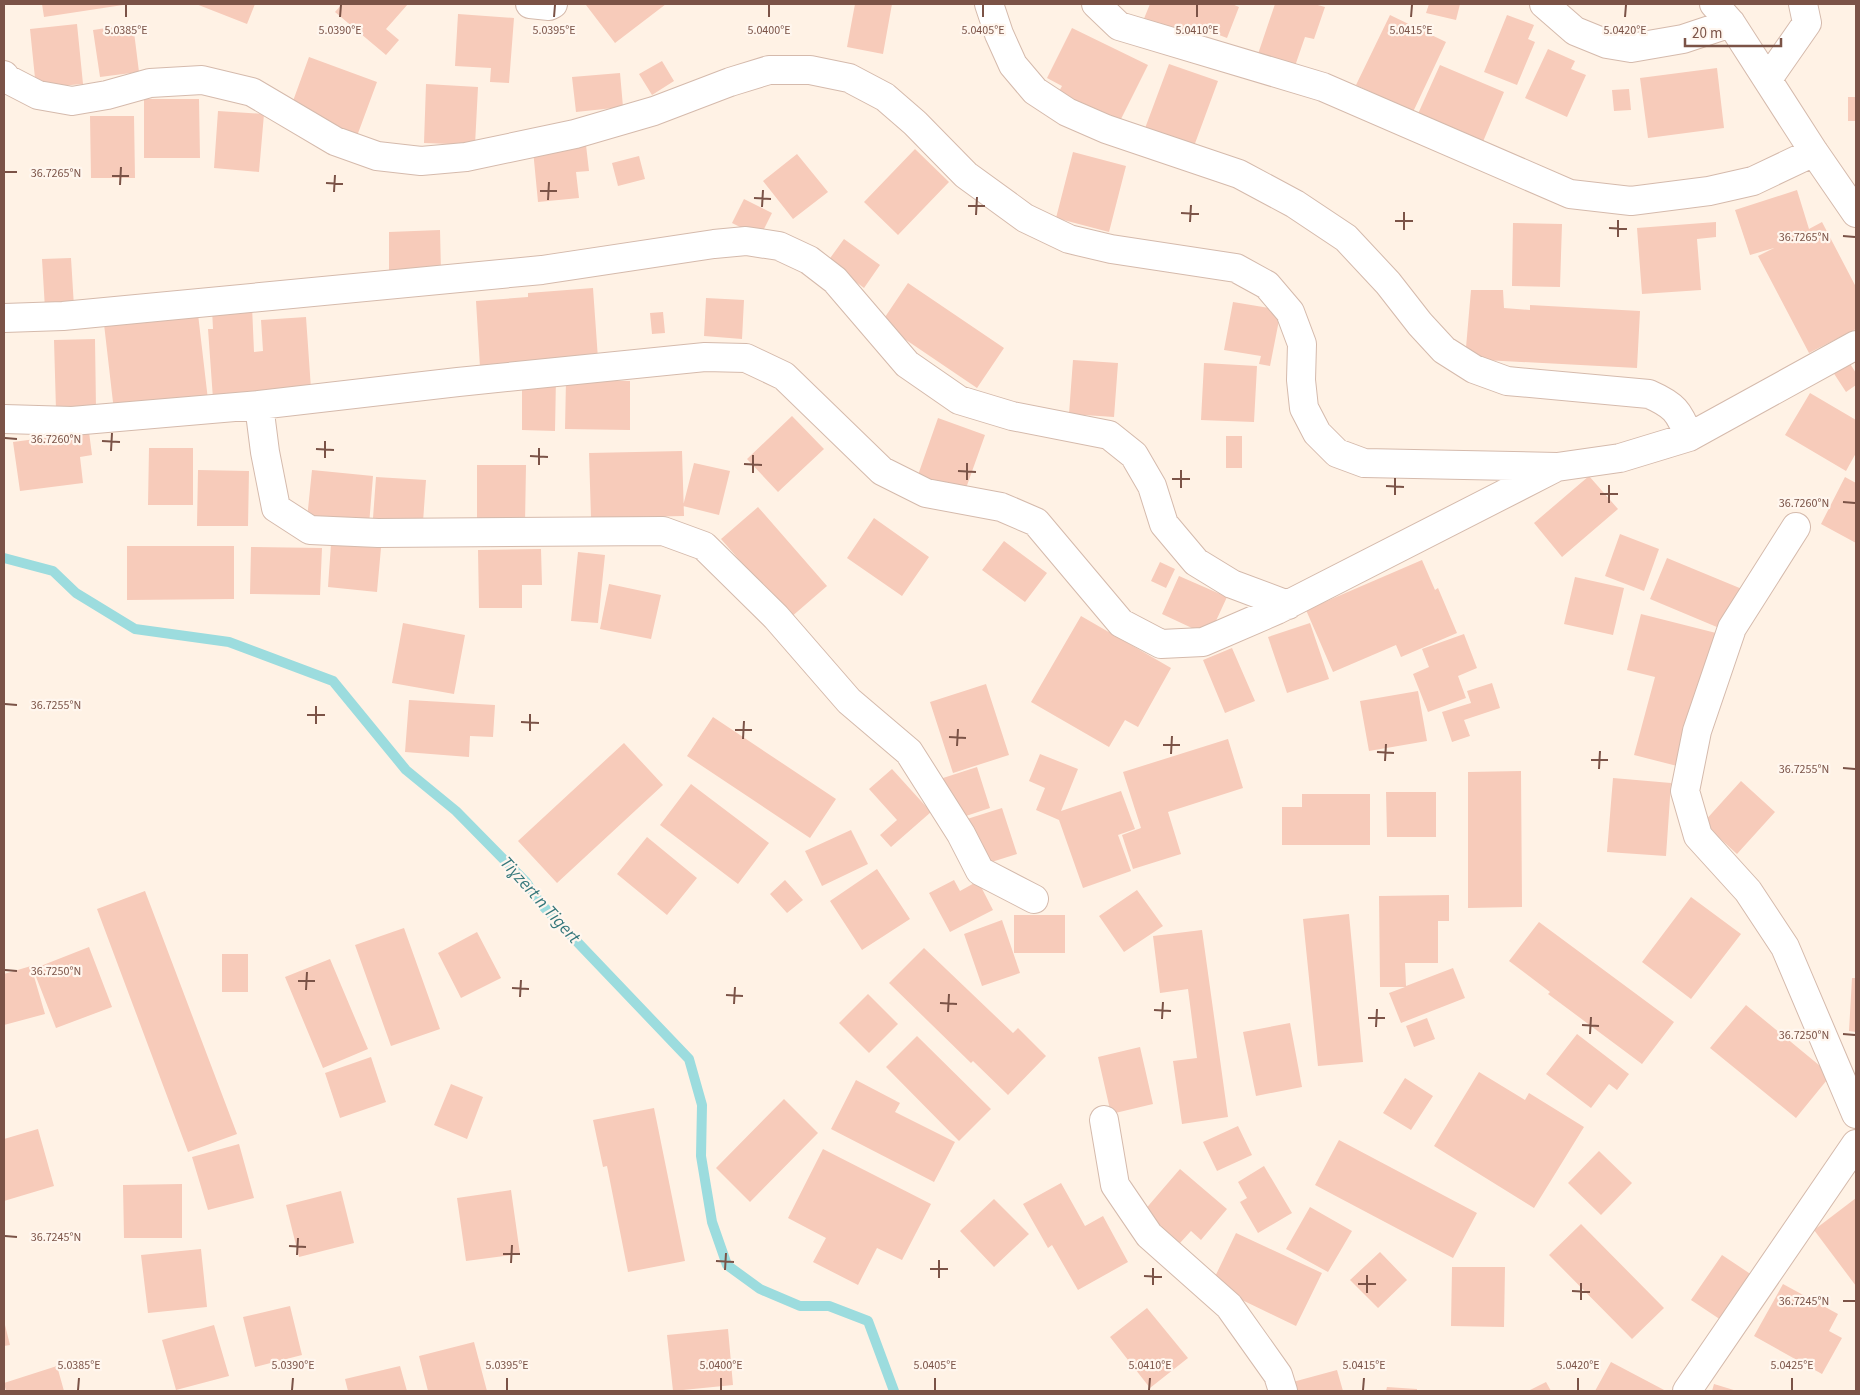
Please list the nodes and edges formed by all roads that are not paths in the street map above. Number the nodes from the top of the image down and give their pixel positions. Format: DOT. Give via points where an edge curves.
graph roads {
  1 [pos="530,4"];
  2 [pos="553,4"];
  3 [pos="990,4"];
  4 [pos="1096,4"];
  5 [pos="1544,4"];
  6 [pos="1803,4"];
  7 [pos="1722,13"];
  8 [pos="4,75"];
  9 [pos="1768,79"];
  10 [pos="1814,152"];
  11 [pos="1856,213"];
  12 [pos="4,318"];
  13 [pos="1856,345"];
  14 [pos="259,405"];
  15 [pos="4,418"];
  16 [pos="1689,437"];
  17 [pos="1557,467"];
  18 [pos="1796,527"];
  19 [pos="1288,605"];
  20 [pos="1034,899"];
  21 [pos="1856,1114"];
  22 [pos="1104,1120"];
  23 [pos="1856,1144"];
  24 [pos="1283,1391"];
  25 [pos="1687,1391"];
  1 -- 2 [label="street"];
  3 -- 16 [label="street" via="1013,65 1035,91 1067,112 1106,129 1239,174 1295,204 1346,238 1388,282 1444,350 1474,369 1507,381 1649,394 1667,402 1682,419"];
  4 -- 10 [label="street" via="1119,26 1323,87 1570,194 1631,200 1709,191 1754,181"];
  5 -- 7 [label="street" via="1575,32 1607,44 1631,48 1683,39"];
  6 -- 9 [label="street" via="1806,23"];
  7 -- 9 [label="street"];
  8 -- 17 [label="street" via="38,95 72,101 150,83 202,80 252,92 335,141 377,156 421,161 466,157 575,134 769,70 810,70 849,78 884,97 915,123 966,175 1025,218 1069,239 1111,250 1236,268 1267,285 1290,312 1302,344 1304,408 1317,433 1337,453 1364,463"];
  9 -- 10 [label="street"];
  10 -- 11 [label="street"];
  12 -- 19 [label="street" via="63,316 542,270 746,241 779,246 809,260 835,280 907,364 959,400 1012,416 1109,435 1134,455 1152,486 1164,524 1196,562 1232,584"];
  13 -- 16 [label="street"];
  14 -- 15 [label="street" via="72,421"];
  14 -- 19 [label="street" via="705,357 746,358 784,376 882,471 926,493 1001,508 1036,522 1121,623 1162,644 1203,642"];
  14 -- 20 [label="street" via="276,508 310,530 663,531 704,546 776,617 849,701 909,752 961,834 980,871"];
  16 -- 17 [label="street" via="1620,458"];
  17 -- 19 [label="street"];
  18 -- 21 [label="street" via="1732,628 1696,731 1685,790 1698,836 1748,891 1785,947"];
  22 -- 24 [label="street" via="1115,1185 1148,1235 1229,1306 1278,1375"];
  23 -- 25 [label="street"];
}
